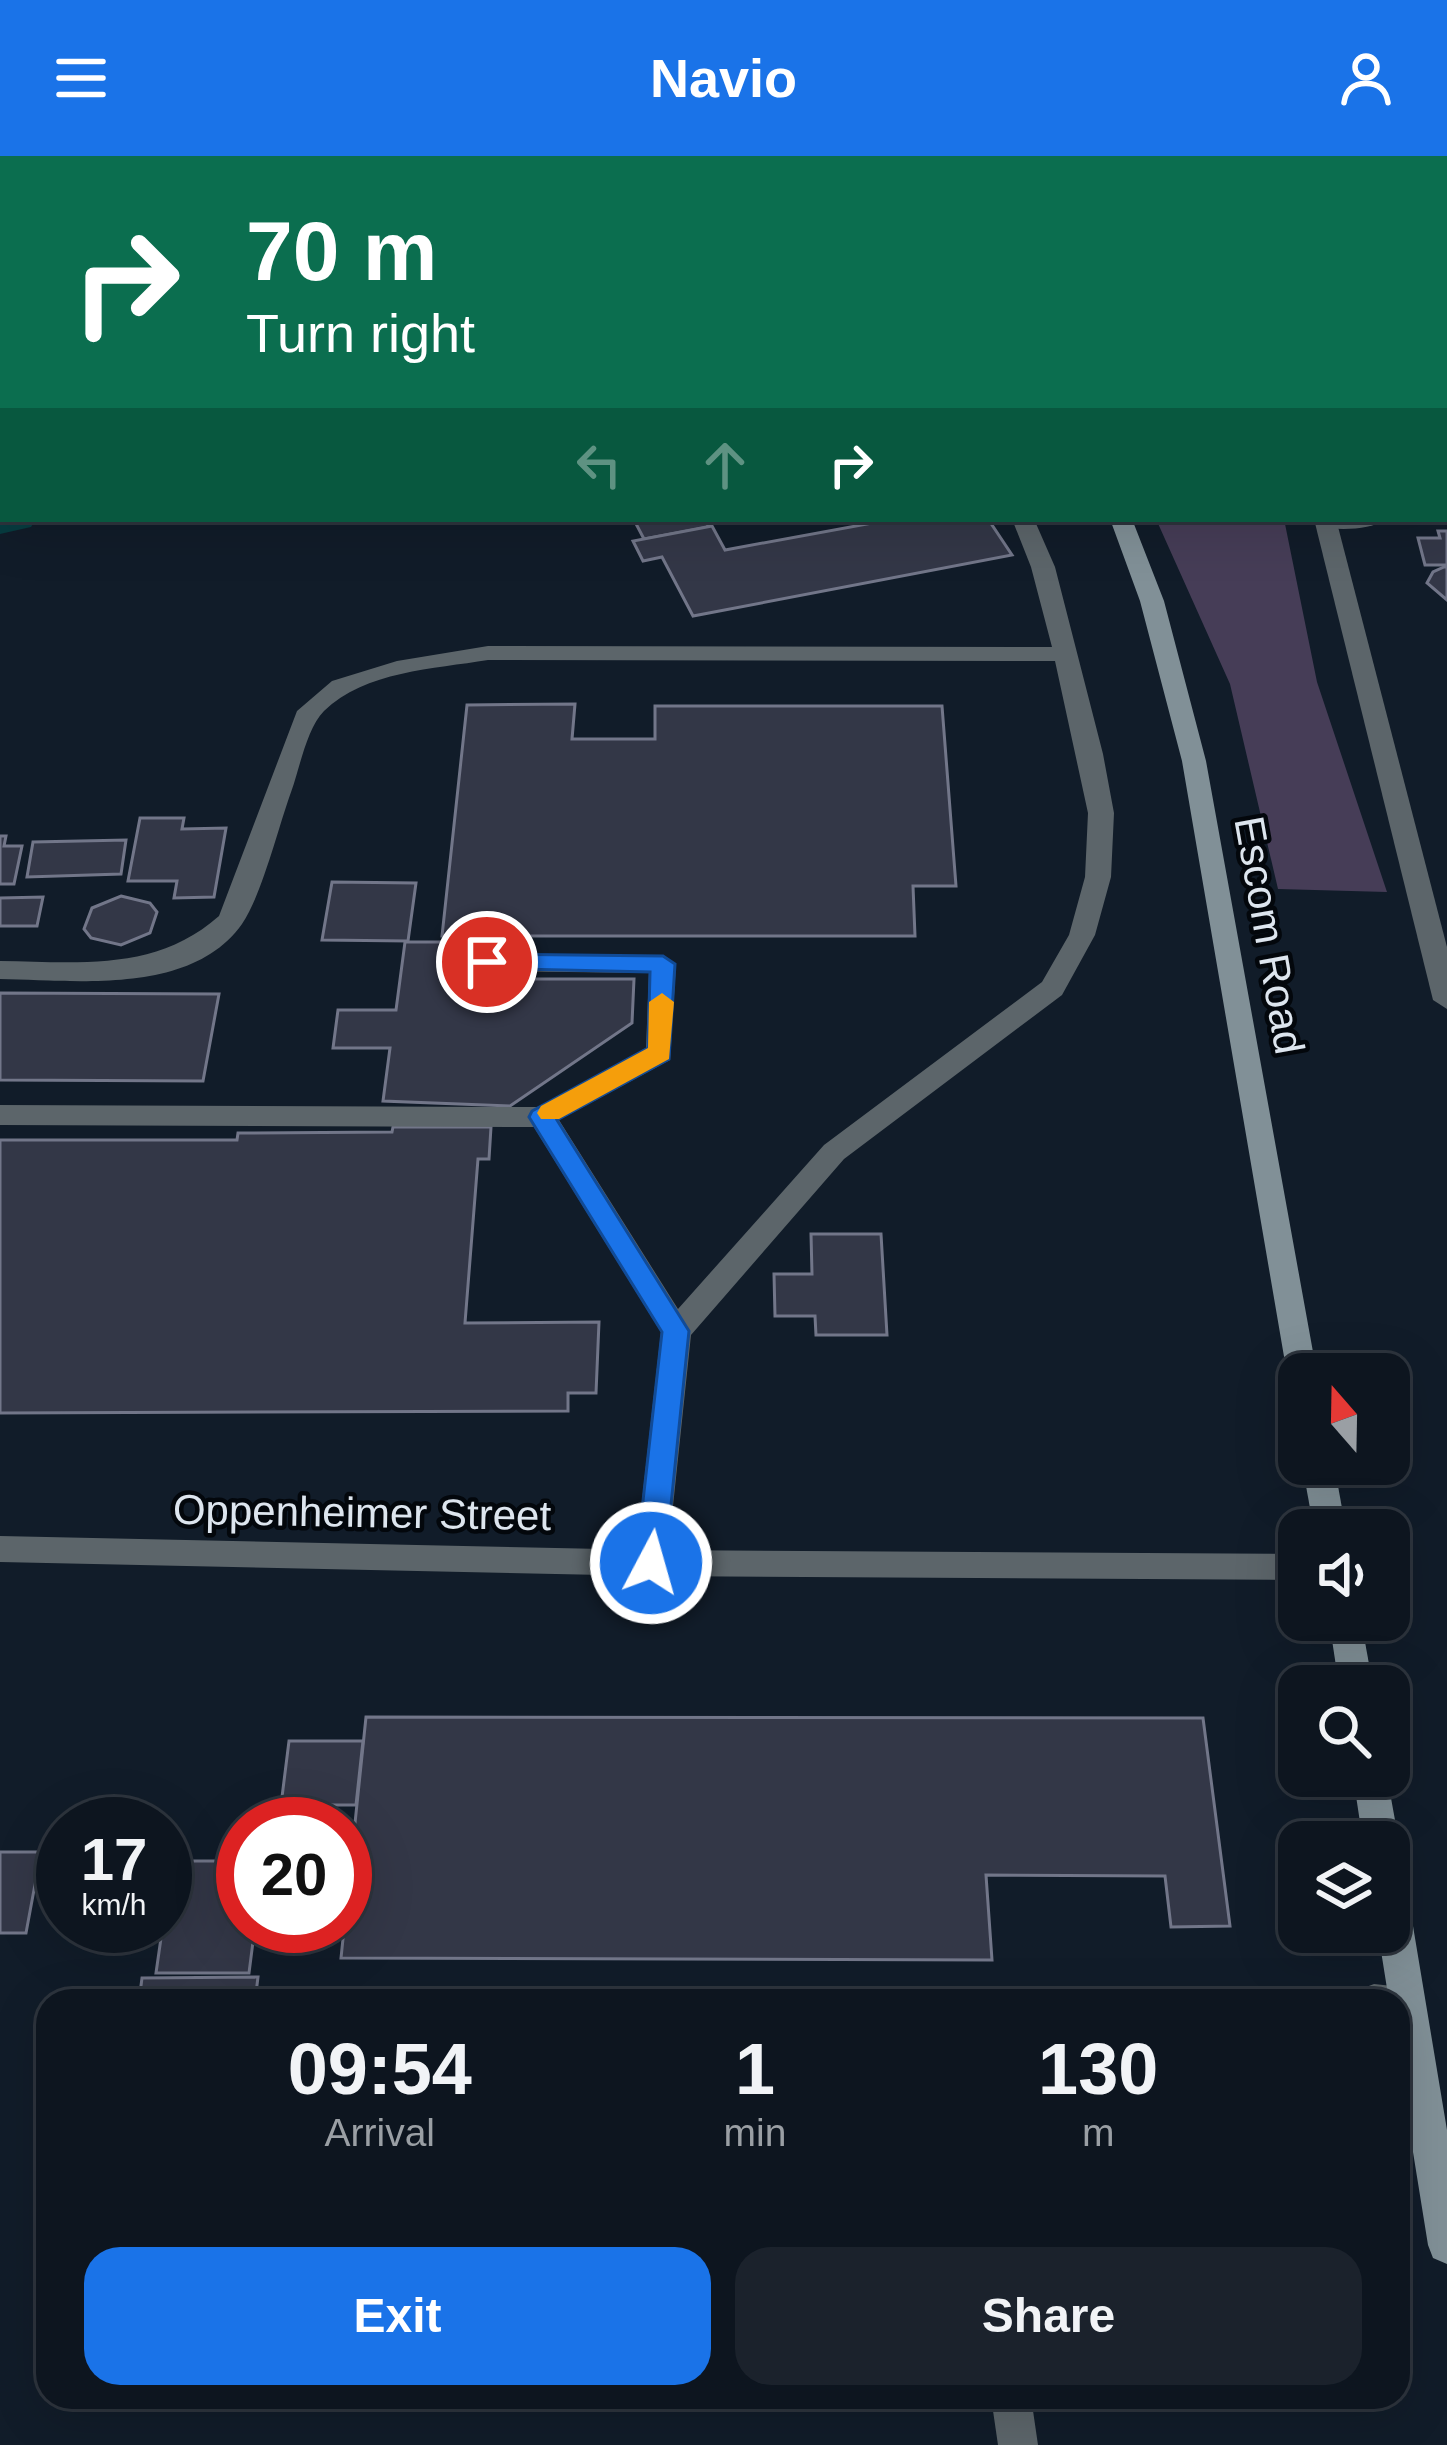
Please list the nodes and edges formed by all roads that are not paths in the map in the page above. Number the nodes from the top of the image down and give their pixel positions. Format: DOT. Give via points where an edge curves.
graph roads {
  1 [pos="1024,522"];
  2 [pos="1121,522"];
  3 [pos="1327,522"];
  4 [pos="1066,654"];
  5 [pos="487,962"];
  6 [pos="0,970"];
  7 [pos="1447,1000"];
  8 [pos="0,1115"];
  9 [pos="542,1117"];
  10 [pos="676,1331"];
  11 [pos="1298,1353"];
  12 [pos="0,1549"];
  13 [pos="651,1563"];
  14 [pos="1278,1567"];
  15 [pos="1390,1953"];
  16 [pos="1390,1989"];
  17 [pos="1410,2087"];
  18 [pos="1447,2245"];
  19 [pos="1013,2409"];
  20 [pos="1018,2445"];
  1 -- 4 [label="street"];
  2 -- 11 [label="street, Escom Road" via="1152,602 1194,761"];
  3 -- 7 [label="street"];
  4 -- 6 [label="street" via="511,652 397,668 341,686 309,710 231,920 210,943 136,971"];
  4 -- 10 [label="street" via="1101,813 1098,877 1082,935 1052,988 834,1152"];
  5 -- 9 [label="street" via="663,964 660,1053"];
  8 -- 9 [label="street"];
  9 -- 10 [label="street"];
  10 -- 13 [label="street"];
  12 -- 13 [label="street, Oppenheimer Street"];
  13 -- 14 [label="street, Oppenheimer Street"];
  15 -- 16 [label="street"];
  17 -- 18 [label="street"];
  19 -- 20 [label="street"];
}
